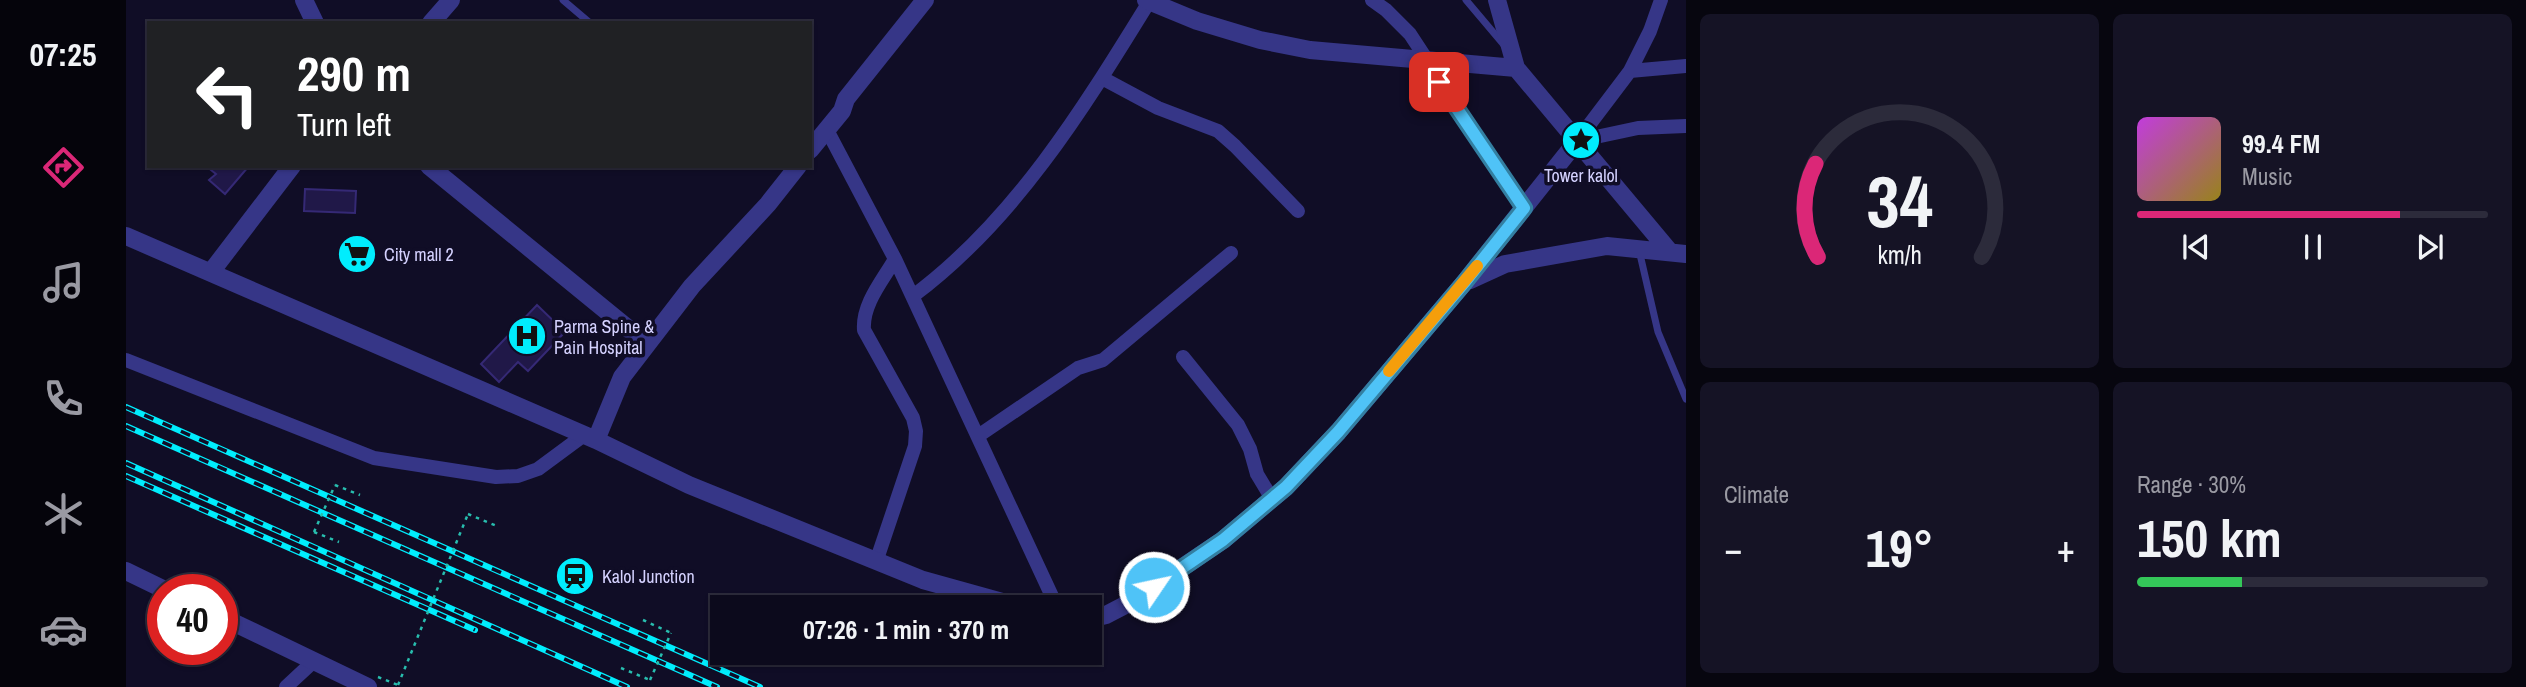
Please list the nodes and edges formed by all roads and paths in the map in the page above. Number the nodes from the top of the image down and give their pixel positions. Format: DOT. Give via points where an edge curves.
graph roads {
  1 [pos="304,0"];
  2 [pos="451,0"];
  3 [pos="563,0"];
  4 [pos="925,0"];
  5 [pos="937,0"];
  6 [pos="1372,0"];
  7 [pos="1466,0"];
  8 [pos="1497,0"];
  9 [pos="1661,0"];
  10 [pos="1148,1"];
  11 [pos="314,21"];
  12 [pos="433,21"];
  13 [pos="588,21"];
  14 [pos="1425,60"];
  15 [pos="1514,61"];
  16 [pos="1686,66"];
  17 [pos="1630,71"];
  18 [pos="1102,78"];
  19 [pos="842,111"];
  20 [pos="1686,126"];
  21 [pos="827,130"];
  22 [pos="1577,141"];
  23 [pos="812,148"];
  24 [pos="290,168"];
  25 [pos="431,168"];
  26 [pos="796,168"];
  27 [pos="1524,208"];
  28 [pos="1298,211"];
  29 [pos="126,236"];
  30 [pos="1639,249"];
  31 [pos="1231,253"];
  32 [pos="1678,253"];
  33 [pos="895,259"];
  34 [pos="211,272"];
  35 [pos="1464,283"];
  36 [pos="913,296"];
  37 [pos="647,344"];
  38 [pos="1183,357"];
  39 [pos="126,359"];
  40 [pos="1686,399"];
  41 [pos="978,436"];
  42 [pos="590,438"];
  43 [pos="359,495"];
  44 [pos="1272,499"];
  45 [pos="499,527"];
  46 [pos="339,542"];
  47 [pos="876,562"];
  48 [pos="126,571"];
  49 [pos="147,581"];
  50 [pos="970,595"];
  51 [pos="1051,595"];
  52 [pos="1102,616"];
  53 [pos="643,620"];
  54 [pos="238,625"];
  55 [pos="314,661"];
  56 [pos="621,668"];
  57 [pos="373,682"];
  58 [pos="286,687"];
  1 -- 11 [label="street"];
  2 -- 12 [label="street"];
  3 -- 13 [label="lane"];
  4 -- 19 [label="street" via="846,99"];
  5 -- 19 [label="street" via="852,105"];
  6 -- 14 [label="street" via="1410,34"];
  7 -- 15 [label="lane"];
  8 -- 15 [label="street"];
  9 -- 17 [label="street"];
  10 -- 14 [label="street" via="1260,40 1310,50"];
  10 -- 18 [label="street"];
  14 -- 15 [label="street"];
  14 -- 27 [label="street"];
  15 -- 22 [label="street"];
  16 -- 17 [label="street"];
  17 -- 22 [label="street"];
  18 -- 28 [label="street" via="1158,108 1218,131"];
  18 -- 36 [label="street" via="1067,132 1007,207 941,275"];
  19 -- 21 [label="street"];
  20 -- 22 [label="street" via="1638,128"];
  21 -- 23 [label="street"];
  21 -- 33 [label="street"];
  22 -- 27 [label="street"];
  22 -- 32 [label="street"];
  24 -- 34 [label="street"];
  25 -- 37 [label="street"];
  26 -- 37 [label="street"];
  27 -- 35 [label="street"];
  29 -- 34 [label="street"];
  30 -- 32 [label="street"];
  30 -- 35 [label="street" via="1607,246 1505,264"];
  30 -- 40 [label="lane" via="1658,332"];
  31 -- 41 [label="street" via="1103,360 1077,368"];
  33 -- 36 [label="street"];
  33 -- 47 [label="street" via="866,309 864,330 913,418 916,439"];
  34 -- 42 [label="street"];
  35 -- 44 [label="street" via="1338,432"];
  36 -- 41 [label="street"];
  37 -- 42 [label="street" via="622,377"];
  38 -- 44 [label="street" via="1238,425 1256,474"];
  39 -- 42 [label="street" via="373,458 496,477 518,476"];
  41 -- 51 [label="street"];
  42 -- 47 [label="street" via="689,485"];
  43 -- 46 [label="path, bridge" via="335,485 314,532"];
  44 -- 52 [label="street" via="1223,540"];
  45 -- 57 [label="path, bridge" via="468,514 398,685"];
  47 -- 50 [label="street"];
  48 -- 49 [label="street"];
  53 -- 56 [label="path, bridge" via="671,633 650,680"];
  54 -- 55 [label="street"];
  55 -- 57 [label="street"];
  55 -- 58 [label="street"];
}
